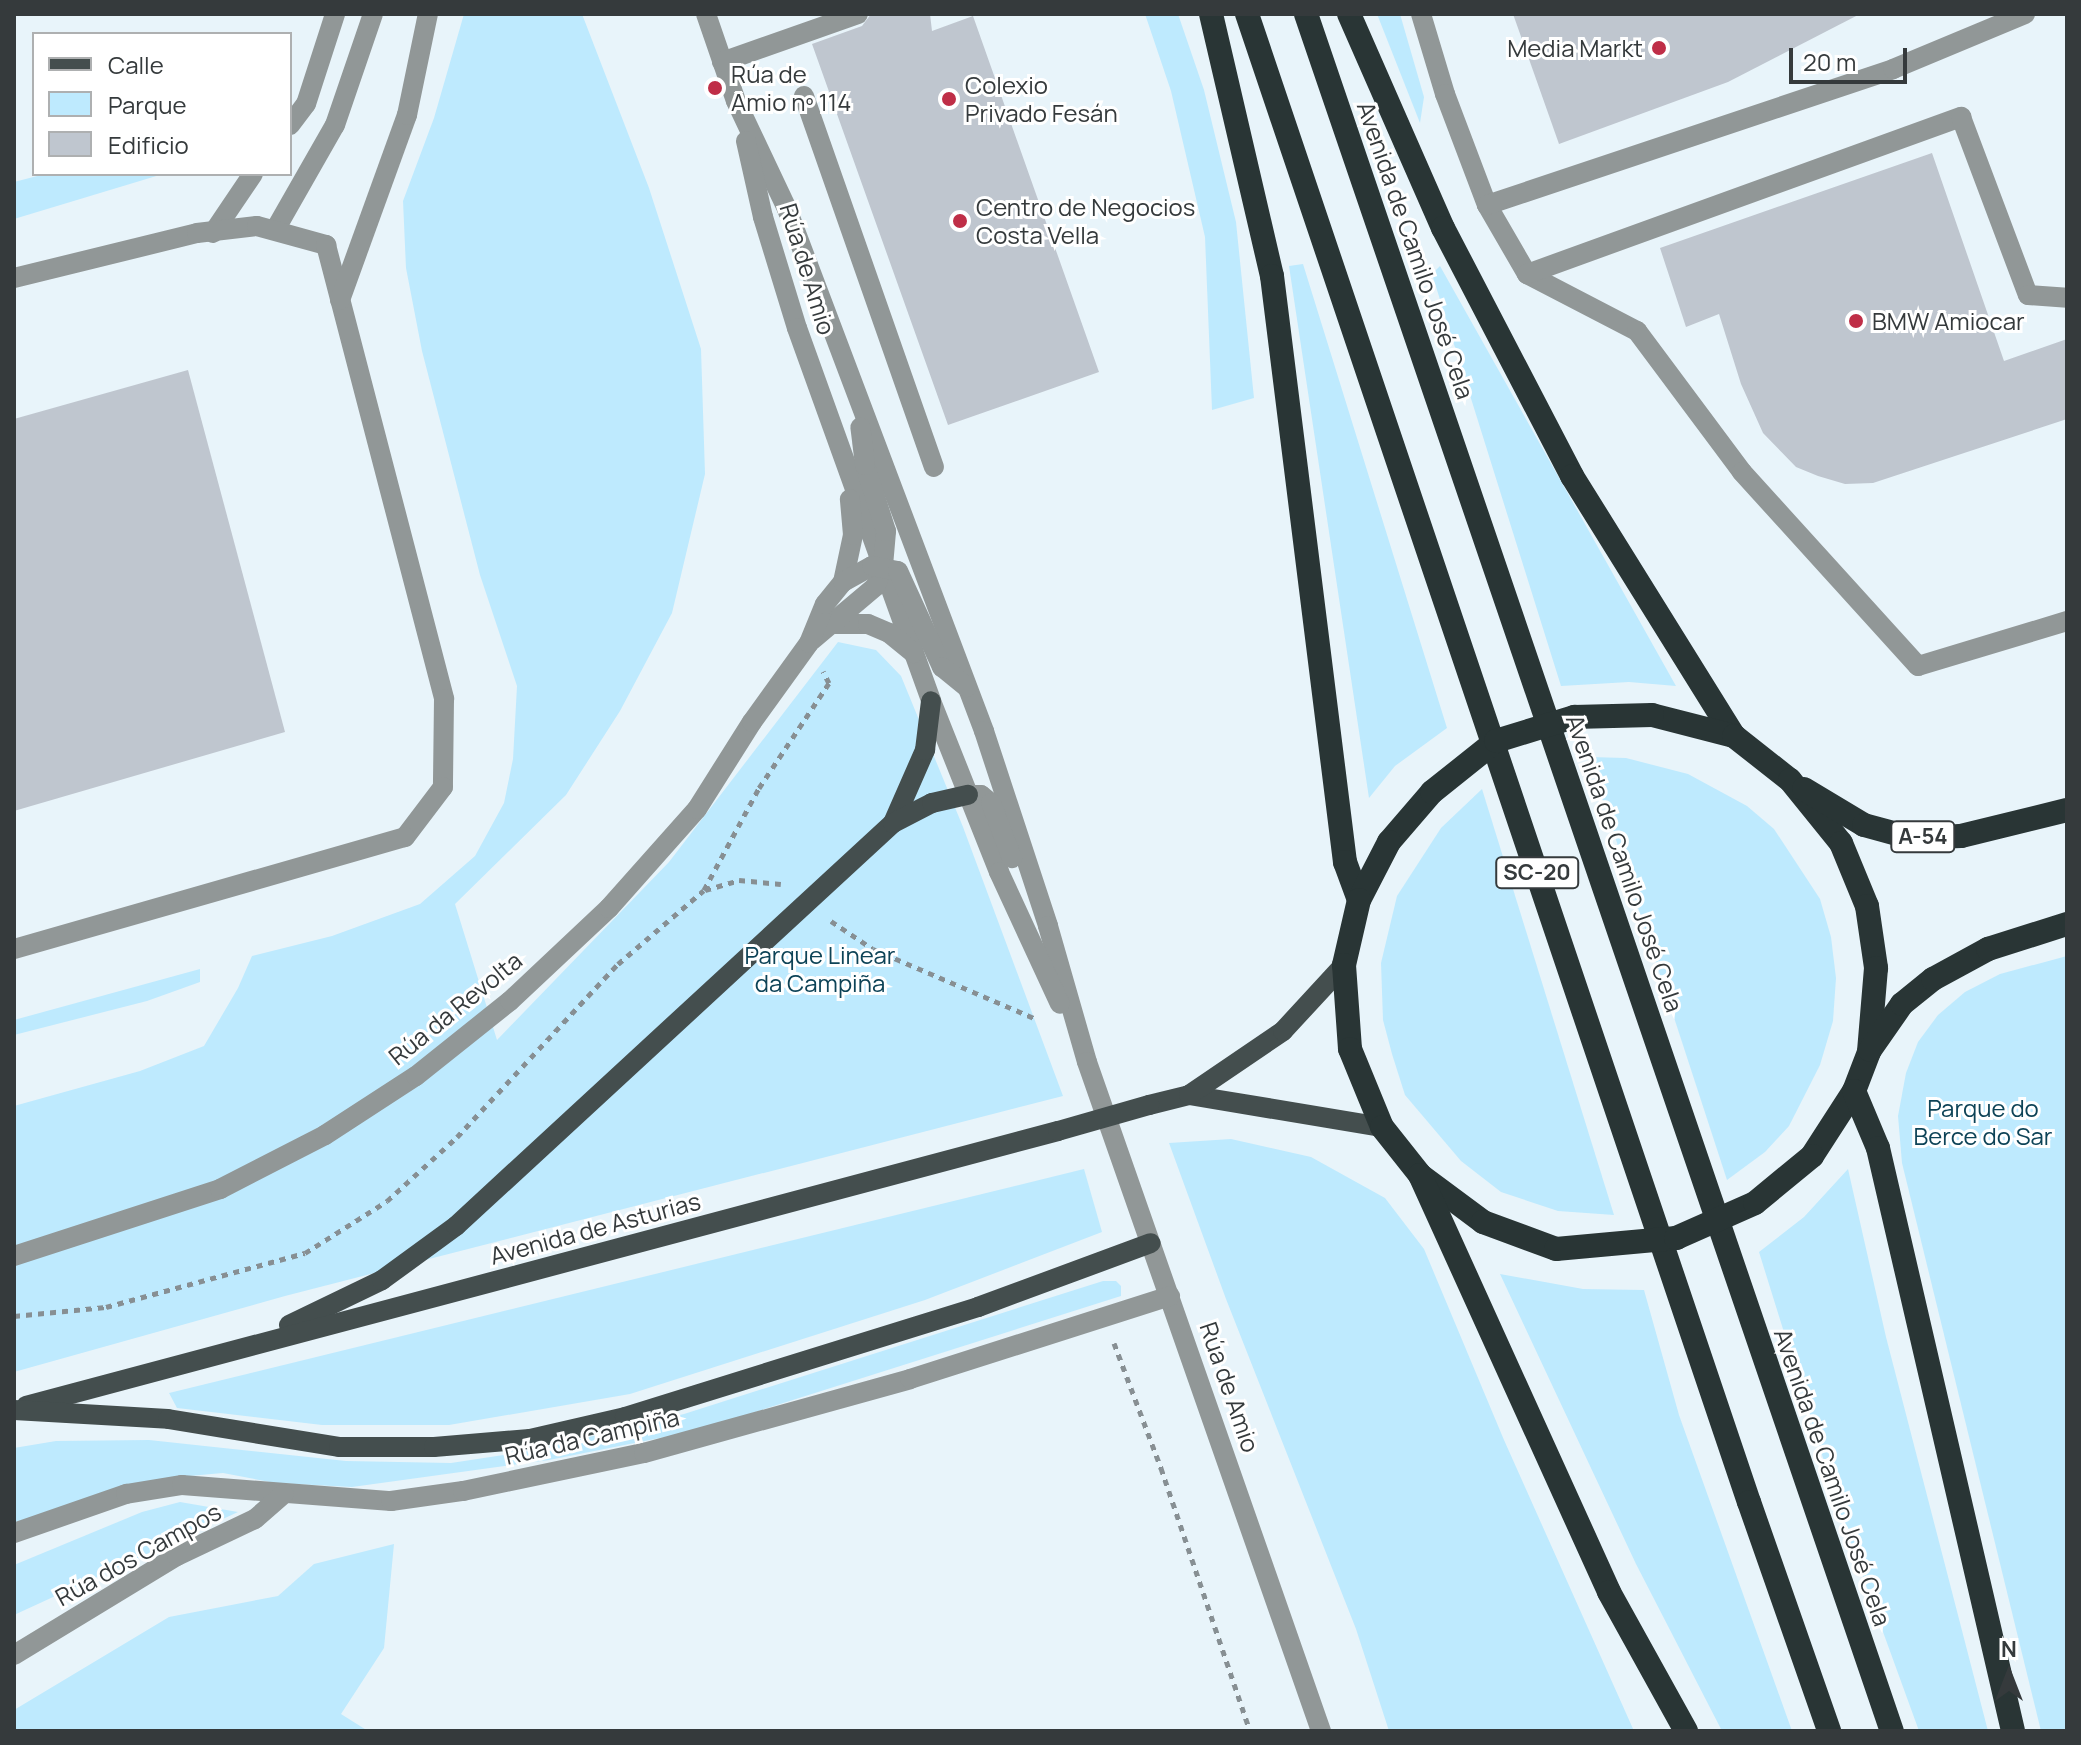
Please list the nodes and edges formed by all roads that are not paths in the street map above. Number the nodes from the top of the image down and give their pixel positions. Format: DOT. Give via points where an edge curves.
graph roads {
  1 [pos="335,14"];
  2 [pos="373,14"];
  3 [pos="428,14"];
  4 [pos="706,14"];
  5 [pos="858,14"];
  6 [pos="1211,14"];
  7 [pos="1247,14"];
  8 [pos="1306,14"];
  9 [pos="1349,14"];
  10 [pos="1421,14"];
  11 [pos="2025,14"];
  12 [pos="722,62"];
  13 [pos="804,96"];
  14 [pos="736,101"];
  15 [pos="292,122"];
  16 [pos="252,176"];
  17 [pos="1487,205"];
  18 [pos="275,230"];
  19 [pos="213,233"];
  20 [pos="1527,274"];
  21 [pos="14,278"];
  22 [pos="2067,298"];
  23 [pos="340,300"];
  24 [pos="857,393"];
  25 [pos="840,448"];
  26 [pos="934,467"];
  27 [pos="883,566"];
  28 [pos="843,582"];
  29 [pos="2067,621"];
  30 [pos="831,624"];
  31 [pos="809,643"];
  32 [pos="914,653"];
  33 [pos="968,688"];
  34 [pos="931,701"];
  35 [pos="1734,736"];
  36 [pos="1790,780"];
  37 [pos="968,795"];
  38 [pos="2067,810"];
  39 [pos="893,823"];
  40 [pos="1359,900"];
  41 [pos="1042,909"];
  42 [pos="2067,924"];
  43 [pos="14,949"];
  44 [pos="1344,965"];
  45 [pos="1869,1052"];
  46 [pos="1087,1062"];
  47 [pos="1854,1091"];
  48 [pos="1189,1095"];
  49 [pos="1382,1127"];
  50 [pos="1420,1175"];
  51 [pos="1151,1243"];
  52 [pos="14,1256"];
  53 [pos="1170,1296"];
  54 [pos="250,1344"];
  55 [pos="14,1410"];
  56 [pos="284,1494"];
  57 [pos="14,1533"];
  58 [pos="14,1655"];
  59 [pos="1321,1731"];
  60 [pos="1686,1731"];
  61 [pos="1829,1731"];
  62 [pos="1892,1731"];
  63 [pos="2013,1731"];
  1 -- 15 [label="street" via="306,104"];
  2 -- 18 [label="street" via="335,125"];
  3 -- 23 [label="street" via="407,115"];
  4 -- 12 [label="street, Rúa de Amio"];
  5 -- 12 [label="street"];
  6 -- 40 [label="highway" via="1272,276 1345,862"];
  7 -- 61 [label="highway, SC-20"];
  8 -- 62 [label="highway, Avenida de Camilo José Cela / SC-20"];
  9 -- 35 [label="highway" via="1443,228 1572,476"];
  10 -- 17 [label="street"];
  11 -- 17 [label="street" via="1893,69"];
  12 -- 14 [label="street, Rúa de Amio"];
  13 -- 26 [label="street"];
  14 -- 24 [label="street, Rúa de Amio" via="787,209"];
  14 -- 25 [label="street, Rúa de Amio" via="763,217"];
  16 -- 19 [label="street"];
  17 -- 20 [label="street"];
  18 -- 19 [label="street" via="257,226"];
  18 -- 23 [label="street" via="326,245"];
  19 -- 21 [label="street"];
  20 -- 22 [label="street" via="1961,117 2028,295"];
  20 -- 29 [label="street" via="1637,331 1742,472 1918,666"];
  23 -- 43 [label="street" via="444,699 443,787 405,837"];
  24 -- 27 [label="street, Rúa de Amio" via="865,465 886,531"];
  24 -- 33 [label="street, Rúa de Amio"];
  25 -- 27 [label="street, Rúa de Amio"];
  25 -- 28 [label="street, Rúa de Amio" via="853,515"];
  27 -- 28 [label="street" via="872,566"];
  27 -- 30 [label="street, Rúa da Revolta" via="876,586"];
  27 -- 32 [label="street, Rúa de Amio"];
  27 -- 33 [label="street, Rúa de Amio" via="898,571 942,667"];
  28 -- 31 [label="street, Rúa da Revolta" via="825,604"];
  30 -- 31 [label="street, Rúa da Revolta"];
  30 -- 32 [label="street" via="868,624"];
  31 -- 52 [label="street, Rúa da Revolta" via="697,809 609,908 510,1001 416,1076 325,1135 220,1189"];
  32 -- 34 [label="street, Rúa de Amio"];
  33 -- 41 [label="street, Rúa de Amio"];
  34 -- 37 [label="street, Rúa de Amio"];
  34 -- 39 [label="main road" via="925,750"];
  35 -- 36 [label="highway"];
  35 -- 40 [label="highway, bridge" via="1652,715 1574,717 1496,741 1432,792 1389,842"];
  36 -- 38 [label="highway, A-54" via="1864,825 1912,838 1961,836"];
  36 -- 45 [label="highway" via="1841,843 1867,906 1876,968"];
  37 -- 39 [label="main road" via="932,803"];
  37 -- 41 [label="street, Rúa de Amio" via="981,795 991,803 1017,873"];
  37 -- 46 [label="street, Rúa de Amio"];
  39 -- 54 [label="main road" via="456,1226 382,1280"];
  40 -- 44 [label="highway"];
  41 -- 46 [label="street, Rúa de Amio"];
  42 -- 45 [label="highway" via="1988,949 1933,979 1902,1004"];
  44 -- 48 [label="main road" via="1283,1031"];
  44 -- 49 [label="highway" via="1350,1049"];
  45 -- 47 [label="highway"];
  46 -- 51 [label="street, Rúa de Amio"];
  47 -- 50 [label="highway, bridge" via="1812,1156 1755,1203 1676,1238 1556,1249 1483,1222"];
  47 -- 63 [label="highway" via="1878,1148"];
  48 -- 49 [label="main road"];
  48 -- 54 [label="main road, Avenida de Asturias, bridge"];
  49 -- 50 [label="highway"];
  50 -- 60 [label="highway" via="1609,1592"];
  51 -- 53 [label="street, Rúa de Amio"];
  51 -- 55 [label="main road" via="978,1307 625,1417 530,1439 339,1447 168,1419"];
  53 -- 56 [label="street, Rúa da Campiña" via="910,1379 644,1453 391,1501"];
  53 -- 59 [label="street, Rúa de Amio"];
  54 -- 55 [label="main road, Avenida de Asturias"];
  56 -- 57 [label="street, Rúa da Campiña" via="182,1485 126,1494"];
  56 -- 58 [label="street, Rúa dos Campos" via="255,1519 177,1556"];
}
